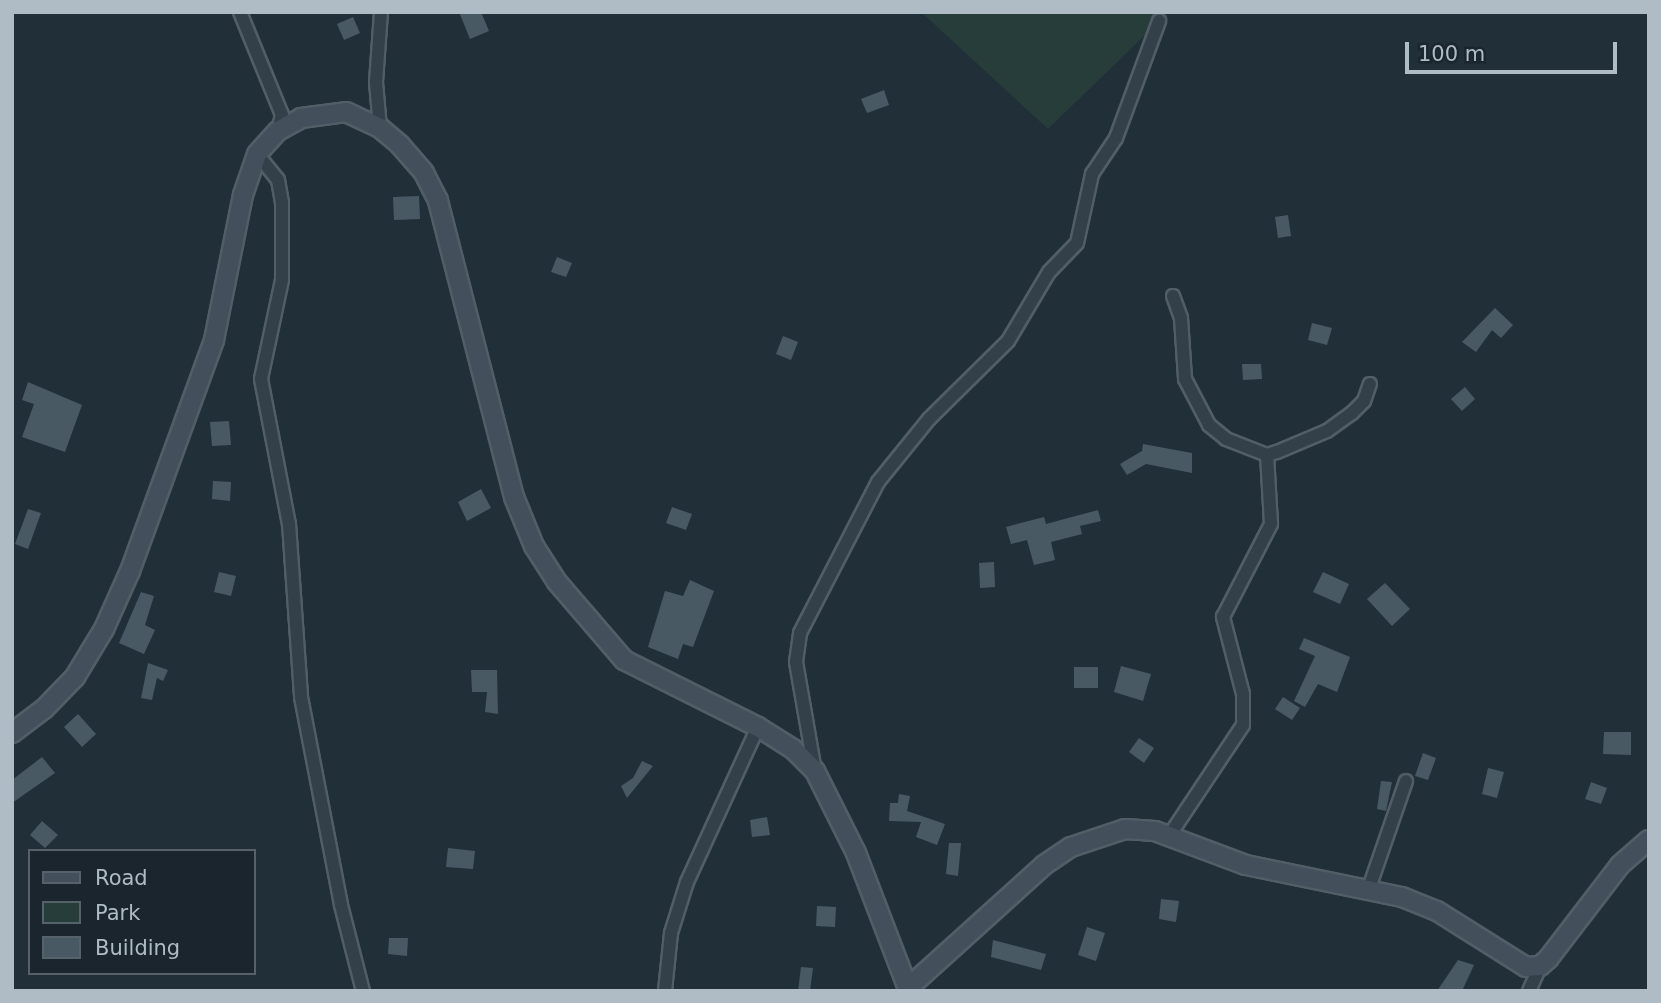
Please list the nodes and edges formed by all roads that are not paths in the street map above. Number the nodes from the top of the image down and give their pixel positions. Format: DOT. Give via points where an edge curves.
graph roads {
  1 [pos="240,12"];
  2 [pos="381,12"];
  3 [pos="1159,20"];
  4 [pos="380,128"];
  5 [pos="278,131"];
  6 [pos="257,154"];
  7 [pos="1173,296"];
  8 [pos="1370,384"];
  9 [pos="1267,455"];
  10 [pos="758,727"];
  11 [pos="12,733"];
  12 [pos="815,771"];
  13 [pos="1406,781"];
  14 [pos="1169,836"];
  15 [pos="1649,840"];
  16 [pos="1369,888"];
  17 [pos="1539,967"];
  18 [pos="909,989"];
  19 [pos="363,991"];
  20 [pos="664,991"];
  21 [pos="1529,991"];
  1 -- 5 [label="street" via="282,115"];
  2 -- 4 [label="street" via="376,82"];
  3 -- 12 [label="street" via="1116,138 1091,174 1077,243 1049,272 1008,341 929,419 878,482 800,633 797,670"];
  4 -- 5 [label="main road" via="346,112 316,113"];
  4 -- 10 [label="main road" via="424,173 438,201 514,497 534,546 574,608 624,660"];
  5 -- 6 [label="main road"];
  6 -- 11 [label="main road" via="243,195 214,340 130,571 104,629 75,677"];
  6 -- 19 [label="street" via="278,180 282,202 282,279 261,379 289,524 301,697 341,905"];
  7 -- 9 [label="street" via="1181,318 1185,379 1195,404 1226,439"];
  8 -- 9 [label="street" via="1364,401 1327,431"];
  9 -- 14 [label="street" via="1271,524 1223,617 1244,694 1243,725"];
  10 -- 12 [label="main road" via="793,749"];
  10 -- 20 [label="street" via="687,882 671,933"];
  12 -- 18 [label="main road" via="856,853"];
  13 -- 16 [label="street"];
  14 -- 16 [label="main road" via="1246,865"];
  14 -- 18 [label="main road" via="1125,829 1071,847 1013,891"];
  15 -- 17 [label="main road" via="1619,865"];
  16 -- 17 [label="main road" via="1437,911 1513,961"];
  17 -- 21 [label="street"];
}
